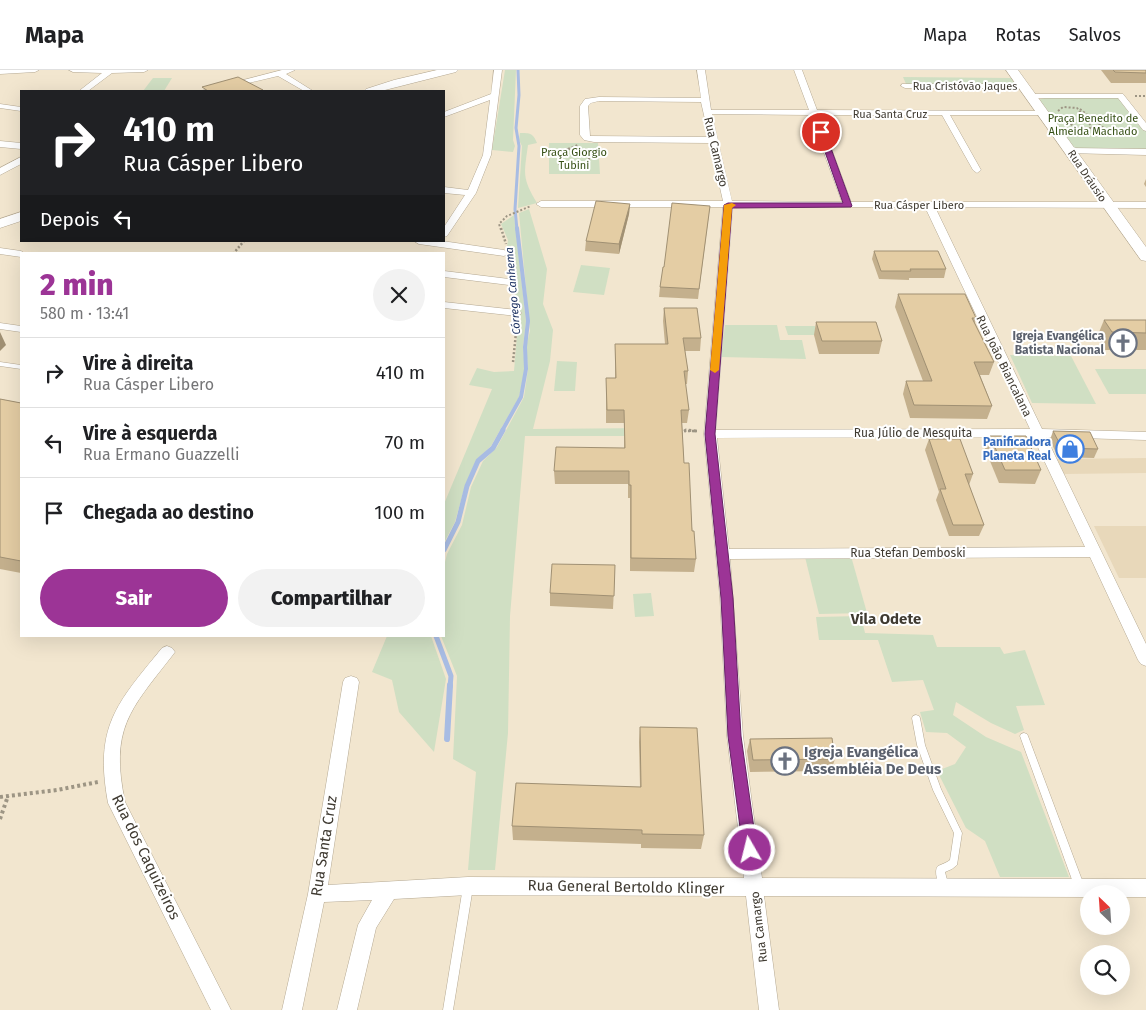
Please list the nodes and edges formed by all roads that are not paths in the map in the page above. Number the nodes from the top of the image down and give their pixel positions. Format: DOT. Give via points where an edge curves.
graph roads {
  1 [pos="35,70"];
  2 [pos="73,70"];
  3 [pos="144,70"];
  4 [pos="291,70"];
  5 [pos="452,70"];
  6 [pos="498,70"];
  7 [pos="701,70"];
  8 [pos="798,70"];
  9 [pos="1012,70"];
  10 [pos="110,71"];
  11 [pos="0,72"];
  12 [pos="279,73"];
  13 [pos="905,86"];
  14 [pos="84,90"];
  15 [pos="209,90"];
  16 [pos="307,90"];
  17 [pos="373,90"];
  18 [pos="1028,91"];
  19 [pos="494,96"];
  20 [pos="705,100"];
  21 [pos="0,106"];
  22 [pos="20,108"];
  23 [pos="707,112"];
  24 [pos="814,113"];
  25 [pos="1043,113"];
  26 [pos="945,114"];
  27 [pos="445,115"];
  28 [pos="1145,126"];
  29 [pos="714,140"];
  30 [pos="0,144"];
  31 [pos="20,146"];
  32 [pos="1070,152"];
  33 [pos="1146,152"];
  34 [pos="20,161"];
  35 [pos="977,170"];
  36 [pos="0,172"];
  37 [pos="445,190"];
  38 [pos="471,193"];
  39 [pos="541,204"];
  40 [pos="728,205"];
  41 [pos="929,205"];
  42 [pos="1107,205"];
  43 [pos="1146,205"];
  44 [pos="848,206"];
  45 [pos="20,216"];
  46 [pos="0,224"];
  47 [pos="445,232"];
  48 [pos="438,242"];
  49 [pos="0,251"];
  50 [pos="504,253"];
  51 [pos="20,254"];
  52 [pos="1146,257"];
  53 [pos="445,274"];
  54 [pos="509,282"];
  55 [pos="445,305"];
  56 [pos="517,313"];
  57 [pos="0,326"];
  58 [pos="20,329"];
  59 [pos="0,364"];
  60 [pos="20,367"];
  61 [pos="1037,433"];
  62 [pos="710,434"];
  63 [pos="1146,436"];
  64 [pos="1094,552"];
  65 [pos="722,554"];
  66 [pos="167,652"];
  67 [pos="1146,660"];
  68 [pos="351,682"];
  69 [pos="916,718"];
  70 [pos="1024,736"];
  71 [pos="468,886"];
  72 [pos="755,888"];
  73 [pos="944,888"];
  74 [pos="1080,888"];
  75 [pos="1130,888"];
  76 [pos="1146,888"];
  77 [pos="388,890"];
  78 [pos="317,894"];
  79 [pos="221,1010"];
  80 [pos="292,1010"];
  81 [pos="347,1010"];
  82 [pos="448,1010"];
  83 [pos="769,1010"];
  1 -- 11 [label="street"];
  2 -- 10 [label="street"];
  3 -- 10 [label="street"];
  4 -- 12 [label="street"];
  5 -- 17 [label="street"];
  6 -- 19 [label="street"];
  7 -- 20 [label="street, Rua Camargo"];
  8 -- 24 [label="street"];
  9 -- 18 [label="street, Rua Dráusio"];
  10 -- 14 [label="street"];
  12 -- 15 [label="street"];
  12 -- 16 [label="street"];
  13 -- 18 [label="street, Rua Cristóvão Jaques"];
  18 -- 25 [label="street, Rua Dráusio"];
  18 -- 28 [label="street, Rua Cristóvão Jaques" via="1066,96 1120,96"];
  19 -- 27 [label="street"];
  19 -- 38 [label="street" via="487,155"];
  20 -- 23 [label="street, Rua Camargo"];
  20 -- 29 [label="street" via="592,100 584,106 584,135 587,138"];
  21 -- 22 [label="street"];
  23 -- 24 [label="street, Rua Santa Cruz"];
  23 -- 29 [label="street, Rua Camargo"];
  24 -- 26 [label="street, Rua Santa Cruz"];
  24 -- 44 [label="street"];
  25 -- 26 [label="street, Rua Santa Cruz"];
  25 -- 32 [label="street, Rua Dráusio"];
  26 -- 35 [label="street"];
  29 -- 40 [label="street, Rua Camargo"];
  30 -- 31 [label="street"];
  32 -- 33 [label="street"];
  32 -- 42 [label="street, Rua Dráusio"];
  34 -- 36 [label="street"];
  37 -- 38 [label="street"];
  38 -- 47 [label="street"];
  39 -- 40 [label="street, Rua Cásper Libero"];
  40 -- 44 [label="street, Rua Cásper Libero"];
  40 -- 62 [label="street, Rua Camargo"];
  41 -- 42 [label="street, Rua Cásper Libero"];
  41 -- 44 [label="street, Rua Cásper Libero"];
  41 -- 61 [label="street, Rua João Biancalana"];
  42 -- 43 [label="street, Rua Cásper Libero"];
  42 -- 52 [label="street, Rua Dráusio"];
  45 -- 46 [label="street"];
  48 -- 50 [label="street"];
  49 -- 51 [label="street"];
  53 -- 54 [label="street"];
  55 -- 56 [label="street"];
  57 -- 58 [label="street"];
  59 -- 60 [label="lane"];
  61 -- 62 [label="street, Rua Júlio de Mesquita"];
  61 -- 63 [label="street, Rua Júlio de Mesquita"];
  61 -- 64 [label="street, Rua João Biancalana"];
  62 -- 65 [label="street, Rua Camargo"];
  64 -- 65 [label="street, Rua Stefan Demboski"];
  64 -- 67 [label="street, Rua João Biancalana"];
  65 -- 72 [label="street, Rua Camargo" via="735,736"];
  66 -- 79 [label="street, Rua dos Caquizeiros" via="131,698 116,724 110,750 111,780 117,803"];
  68 -- 78 [label="street, Rua Santa Cruz"];
  69 -- 73 [label="lane" via="921,745 937,790 958,833 954,862 940,870"];
  70 -- 74 [label="lane"];
  71 -- 72 [label="street, Rua General Bertoldo Klinger"];
  71 -- 77 [label="street, Rua General Bertoldo Klinger"];
  71 -- 82 [label="lane"];
  72 -- 73 [label="street, Rua General Bertoldo Klinger"];
  72 -- 83 [label="street, Rua Camargo"];
  73 -- 74 [label="street, Rua General Bertoldo Klinger"];
  75 -- 76 [label="street, Rua General Bertoldo Klinger"];
  77 -- 78 [label="street, Rua General Bertoldo Klinger"];
  77 -- 81 [label="street" via="367,925"];
  78 -- 80 [label="street, Rua Santa Cruz"];
}
